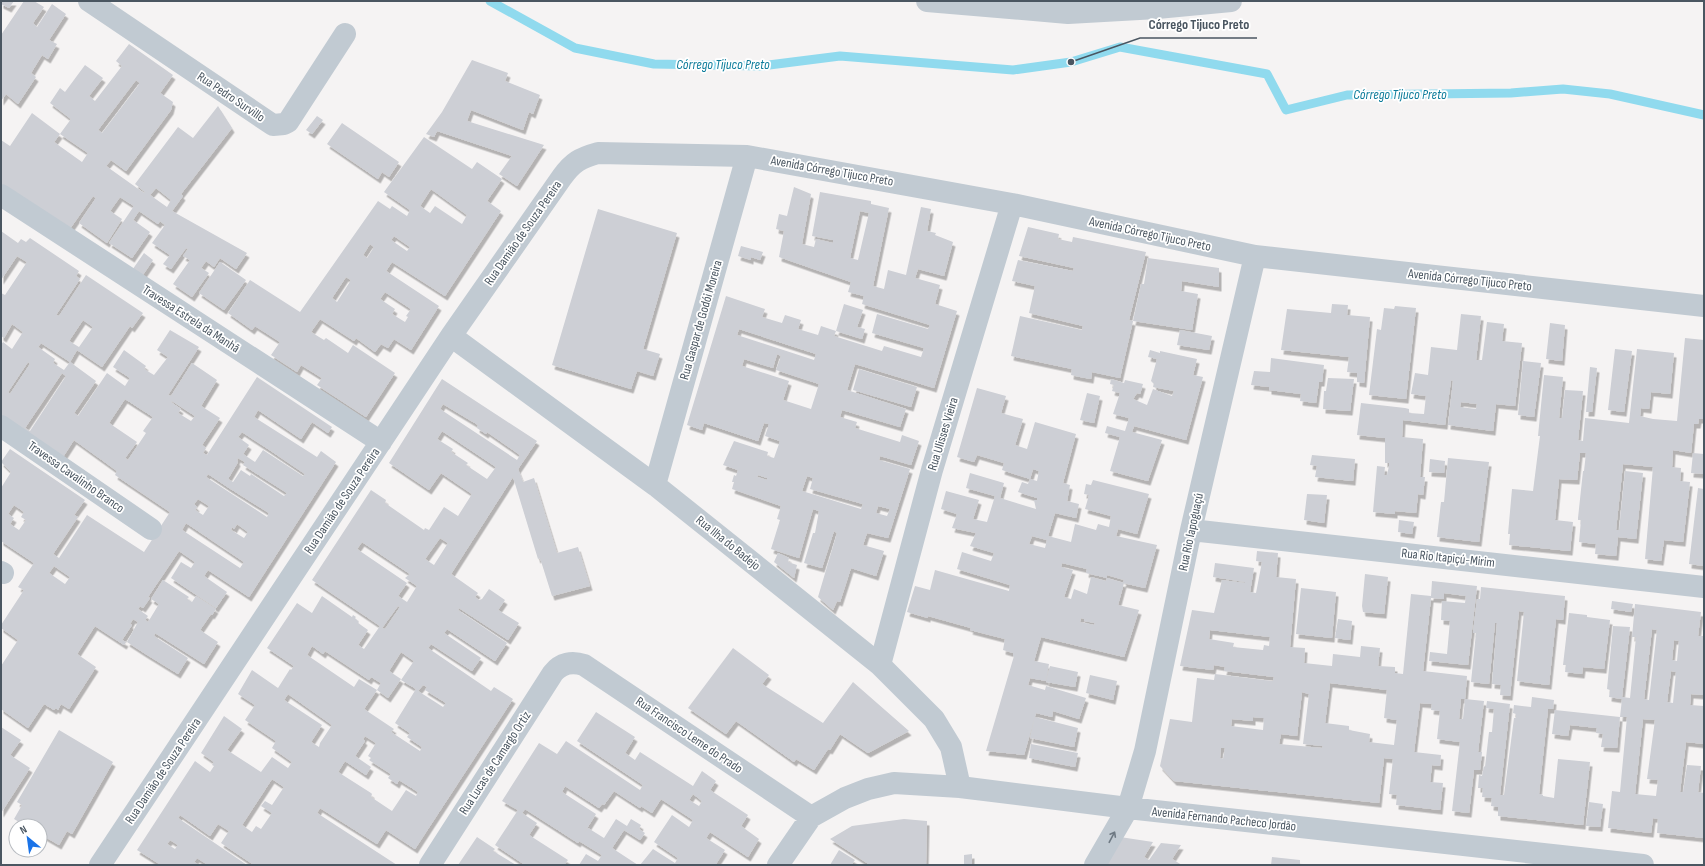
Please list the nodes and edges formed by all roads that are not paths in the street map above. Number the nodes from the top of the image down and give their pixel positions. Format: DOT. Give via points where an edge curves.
graph roads {
  1 [pos="89,1"];
  2 [pos="928,1"];
  3 [pos="1231,1"];
  4 [pos="1158,5"];
  5 [pos="345,34"];
  6 [pos="598,153"];
  7 [pos="747,156"];
  8 [pos="1,195"];
  9 [pos="1012,204"];
  10 [pos="1255,256"];
  11 [pos="1704,306"];
  12 [pos="451,336"];
  13 [pos="1,426"];
  14 [pos="381,442"];
  15 [pos="654,484"];
  16 [pos="150,529"];
  17 [pos="1192,530"];
  18 [pos="1704,587"];
  19 [pos="564,665"];
  20 [pos="880,665"];
  21 [pos="960,787"];
  22 [pos="1128,808"];
  23 [pos="811,817"];
  24 [pos="100,865"];
  25 [pos="430,865"];
  26 [pos="778,865"];
  27 [pos="1095,865"];
  28 [pos="1643,865"];
  1 -- 5 [label="street, Rua Pedro Survillo" via="273,125 288,122"];
  2 -- 4 [label="street" via="1068,13"];
  3 -- 4 [label="street"];
  6 -- 7 [label="street, Avenida Córrego Tijuco Preto"];
  6 -- 12 [label="street, Rua Damião de Souza Pereira" via="572,165"];
  7 -- 9 [label="street, Avenida Córrego Tijuco Preto"];
  7 -- 15 [label="street, Rua Gaspar de Godói Moreira"];
  8 -- 14 [label="street, Travessa Estrela da Manhã"];
  9 -- 10 [label="street, Avenida Córrego Tijuco Preto"];
  9 -- 20 [label="street, Rua Ulisses Vieira" via="932,470"];
  10 -- 11 [label="street, Avenida Córrego Tijuco Preto"];
  10 -- 17 [label="street, Rua Rio Iapoguaçú"];
  12 -- 14 [label="street, Rua Damião de Souza Pereira"];
  12 -- 15 [label="street, Rua Ilha do Badejo"];
  13 -- 16 [label="street, Travessa Cavalinho Branco"];
  14 -- 24 [label="street, Rua Damião de Souza Pereira"];
  15 -- 20 [label="street, Rua Ilha do Badejo"];
  17 -- 18 [label="street, Rua Rio Itapiçú-Mirim"];
  17 -- 22 [label="street, Rua Rio Iapoguaçú" via="1145,751"];
  19 -- 23 [label="street, Rua Francisco Leme do Prado" via="576,662 584,664"];
  19 -- 25 [label="street, Rua Lucas de Camargo Ortiz" via="553,673"];
  20 -- 21 [label="street, Rua Ilha do Badejo" via="934,719 951,747"];
  21 -- 22 [label="street, Avenida Fernando Pacheco Jordão"];
  21 -- 23 [label="street, Avenida Fernando Pacheco Jordão" via="894,783 845,798"];
  27 -- 22 [label="street, Rua Rio Iapoguaçú, one-way"];
  22 -- 28 [label="street, Avenida Fernando Pacheco Jordão"];
  23 -- 26 [label="street"];
}
